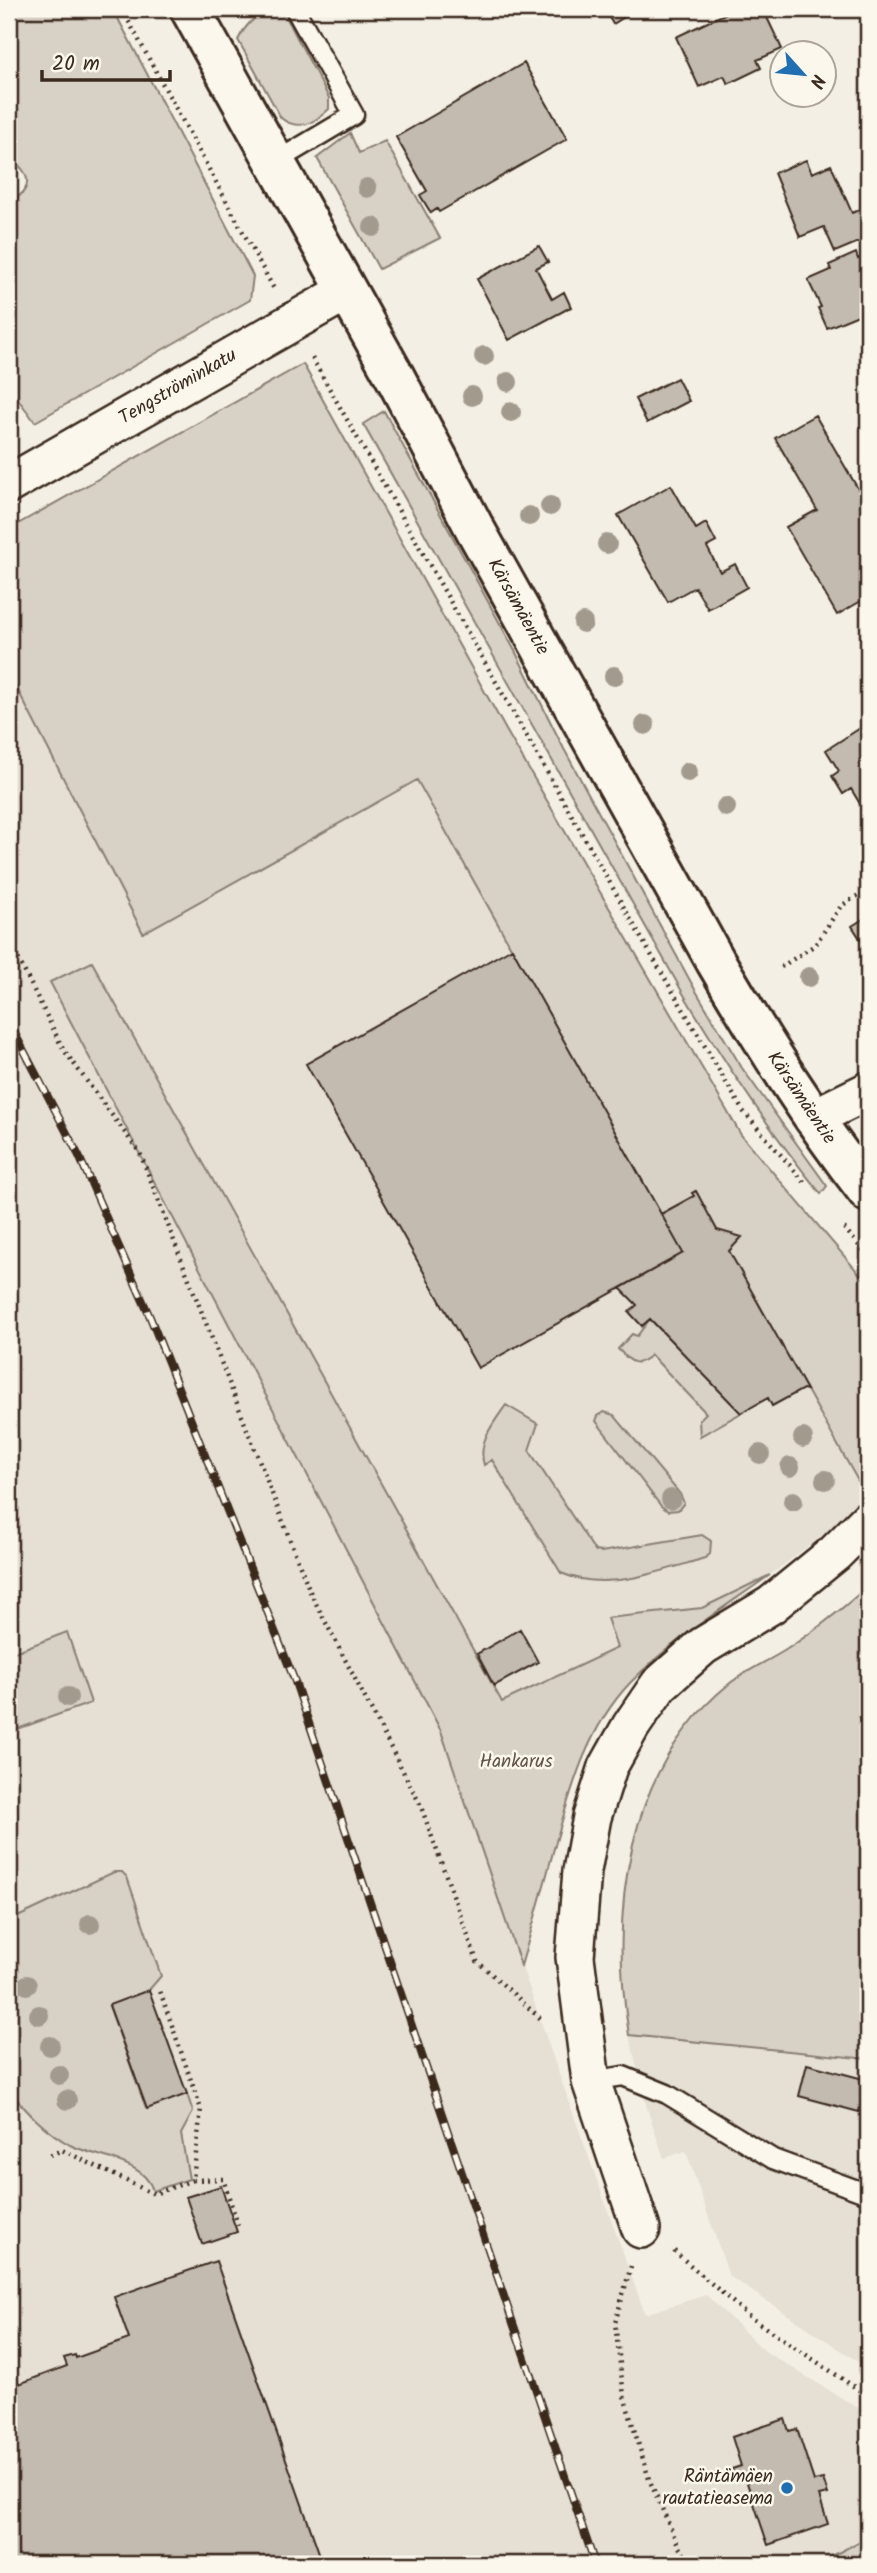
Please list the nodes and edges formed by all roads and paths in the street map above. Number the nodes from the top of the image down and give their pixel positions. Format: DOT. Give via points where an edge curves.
graph roads {
  1 [pos="122,9"];
  2 [pos="190,9"];
  3 [pos="295,9"];
  4 [pos="275,162"];
  5 [pos="275,290"];
  6 [pos="347,291"];
  7 [pos="310,355"];
  8 [pos="9,484"];
  9 [pos="868,889"];
  10 [pos="9,940"];
  11 [pos="781,967"];
  12 [pos="868,1091"];
  13 [pos="813,1118"];
  14 [pos="812,1191"];
  15 [pos="868,1192"];
  16 [pos="838,1220"];
  17 [pos="868,1256"];
  18 [pos="868,1520"];
  19 [pos="160,1991"];
  20 [pos="590,2071"];
  21 [pos="50,2155"];
  22 [pos="193,2180"];
  23 [pos="868,2194"];
  24 [pos="239,2228"];
  25 [pos="641,2229"];
  26 [pos="868,2396"];
  27 [pos="691,2564"];
  1 -- 5 [label="path"];
  2 -- 4 [label="street, Kärsämäentie"];
  3 -- 4 [label="lane" via="354,116"];
  4 -- 6 [label="street, Kärsämäentie"];
  6 -- 8 [label="street, Tengströminkatu"];
  6 -- 13 [label="street, Kärsämäentie" via="692,920"];
  7 -- 14 [label="path" via="743,1111"];
  9 -- 11 [label="path" via="841,906 815,945"];
  10 -- 20 [label="path" via="63,1049 140,1153 311,1594 420,1804 477,1961"];
  12 -- 13 [label="street"];
  13 -- 15 [label="street, Kärsämäentie"];
  16 -- 17 [label="path"];
  18 -- 20 [label="street" via="771,1605 703,1646 659,1685 608,1767 582,1871 575,1957"];
  19 -- 22 [label="path" via="201,2109"];
  20 -- 23 [label="lane" via="623,2076 667,2094 773,2159"];
  20 -- 25 [label="street"];
  21 -- 22 [label="path" via="62,2150 154,2194"];
  22 -- 24 [label="path" via="223,2179"];
  25 -- 26 [label="path" via="684,2258 751,2318"];
  25 -- 27 [label="path" via="615,2323 624,2396 649,2479"];
}
